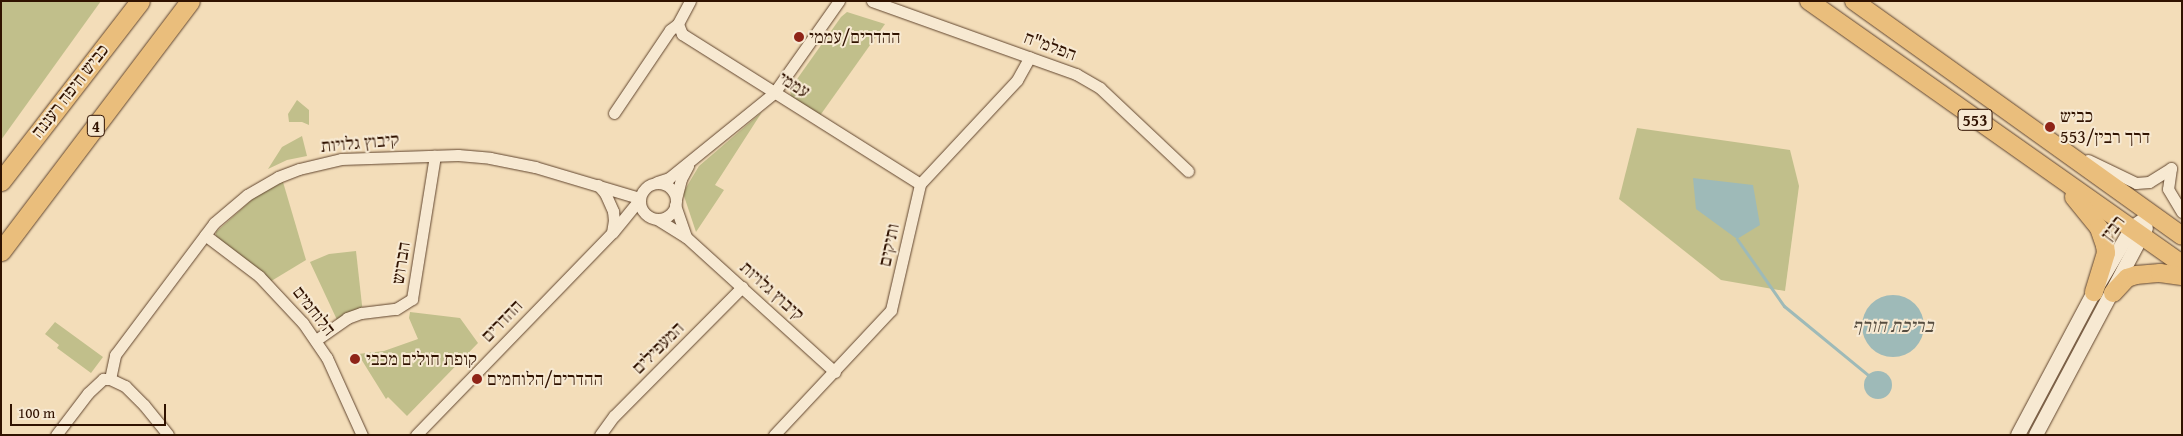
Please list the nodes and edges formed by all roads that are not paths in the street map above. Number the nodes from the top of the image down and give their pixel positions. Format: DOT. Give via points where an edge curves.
graph roads {
  1 [pos="128,1"];
  2 [pos="140,1"];
  3 [pos="190,1"];
  4 [pos="203,1"];
  5 [pos="690,1"];
  6 [pos="839,1"];
  7 [pos="872,1"];
  8 [pos="1809,1"];
  9 [pos="1854,1"];
  10 [pos="678,24"];
  11 [pos="1030,56"];
  12 [pos="127,84"];
  13 [pos="774,93"];
  14 [pos="614,113"];
  15 [pos="2037,130"];
  16 [pos="435,156"];
  17 [pos="694,158"];
  18 [pos="1188,171"];
  19 [pos="2056,176"];
  20 [pos="1,177"];
  21 [pos="1,181"];
  22 [pos="657,182"];
  23 [pos="920,184"];
  24 [pos="598,185"];
  25 [pos="639,199"];
  26 [pos="676,202"];
  27 [pos="2182,212"];
  28 [pos="2152,214"];
  29 [pos="652,217"];
  30 [pos="2138,232"];
  31 [pos="612,233"];
  32 [pos="205,235"];
  33 [pos="2182,236"];
  34 [pos="686,237"];
  35 [pos="1,251"];
  36 [pos="2182,264"];
  37 [pos="2182,276"];
  38 [pos="742,287"];
  39 [pos="2094,292"];
  40 [pos="2113,293"];
  41 [pos="316,340"];
  42 [pos="834,372"];
  43 [pos="110,379"];
  44 [pos="56,435"];
  45 [pos="168,435"];
  46 [pos="362,435"];
  47 [pos="416,435"];
  48 [pos="600,435"];
  49 [pos="774,435"];
  50 [pos="2018,435"];
  51 [pos="2036,435"];
  1 -- 20 [label="highway"];
  2 -- 21 [label="highway, כביש חיפה רעננה / 4"];
  3 -- 12 [label="highway, 4"];
  4 -- 12 [label="highway"];
  5 -- 10 [label="street"];
  6 -- 13 [label="street"];
  7 -- 11 [label="street, הפלמ\"ח"];
  8 -- 19 [label="main road, 553"];
  9 -- 15 [label="main road, 553"];
  10 -- 13 [label="street, עממי" via="682,34"];
  10 -- 14 [label="street" via="670,30"];
  11 -- 18 [label="street, הפלמ\"ח" via="1076,74 1100,88"];
  11 -- 23 [label="street" via="1017,80"];
  12 -- 35 [label="highway, 4"];
  13 -- 17 [label="street"];
  13 -- 23 [label="street, עממי"];
  15 -- 27 [label="street" via="2136,183 2149,182 2171,168 2168,189"];
  15 -- 28 [label="main road, 553"];
  16 -- 24 [label="street, קיבוץ גלויות" via="458,155 512,162"];
  16 -- 32 [label="street, קיבוץ גלויות" via="341,159 299,169 247,195"];
  16 -- 41 [label="street, הברוש" via="412,299 396,309 346,318"];
  17 -- 22 [label="street" via="669,178"];
  17 -- 26 [label="street" via="680,180"];
  19 -- 30 [label="main road, 553"];
  19 -- 39 [label="main road" via="2094,220 2103,237 2106,253"];
  22 -- 25 [label="street" via="643,189"];
  22 -- 26 [label="street" via="668,185 675,194"];
  23 -- 42 [label="street, ותיקים" via="892,310"];
  24 -- 25 [label="street, קיבוץ גלויות"];
  24 -- 31 [label="street" via="613,211"];
  25 -- 29 [label="street" via="641,209"];
  25 -- 31 [label="street, ההדרים"];
  26 -- 29 [label="street" via="668,215"];
  26 -- 34 [label="street, קיבוץ גלויות"];
  28 -- 30 [label="street, רבין"];
  28 -- 33 [label="main road, 553"];
  29 -- 31 [label="street, ההדרים" via="632,219"];
  29 -- 34 [label="street, קיבוץ גלויות"];
  30 -- 36 [label="main road, 553"];
  30 -- 39 [label="street, רבין"];
  30 -- 40 [label="street, רבין"];
  31 -- 47 [label="street, ההדרים"];
  32 -- 41 [label="street, הלוחמים" via="259,276 291,308"];
  32 -- 43 [label="street, קיבוץ גלויות" via="115,356"];
  34 -- 38 [label="street, קיבוץ גלויות"];
  37 -- 40 [label="main road" via="2160,273 2136,275 2127,278"];
  38 -- 42 [label="street, קיבוץ גלויות"];
  38 -- 48 [label="street, המעפילים" via="614,416"];
  39 -- 50 [label="street, רבין"];
  40 -- 51 [label="street, רבין"];
  41 -- 46 [label="street, הלוחמים"];
  42 -- 49 [label="street, ותיקים"];
  43 -- 44 [label="street" via="103,379 88,393"];
  43 -- 45 [label="street" via="125,386"];
}
